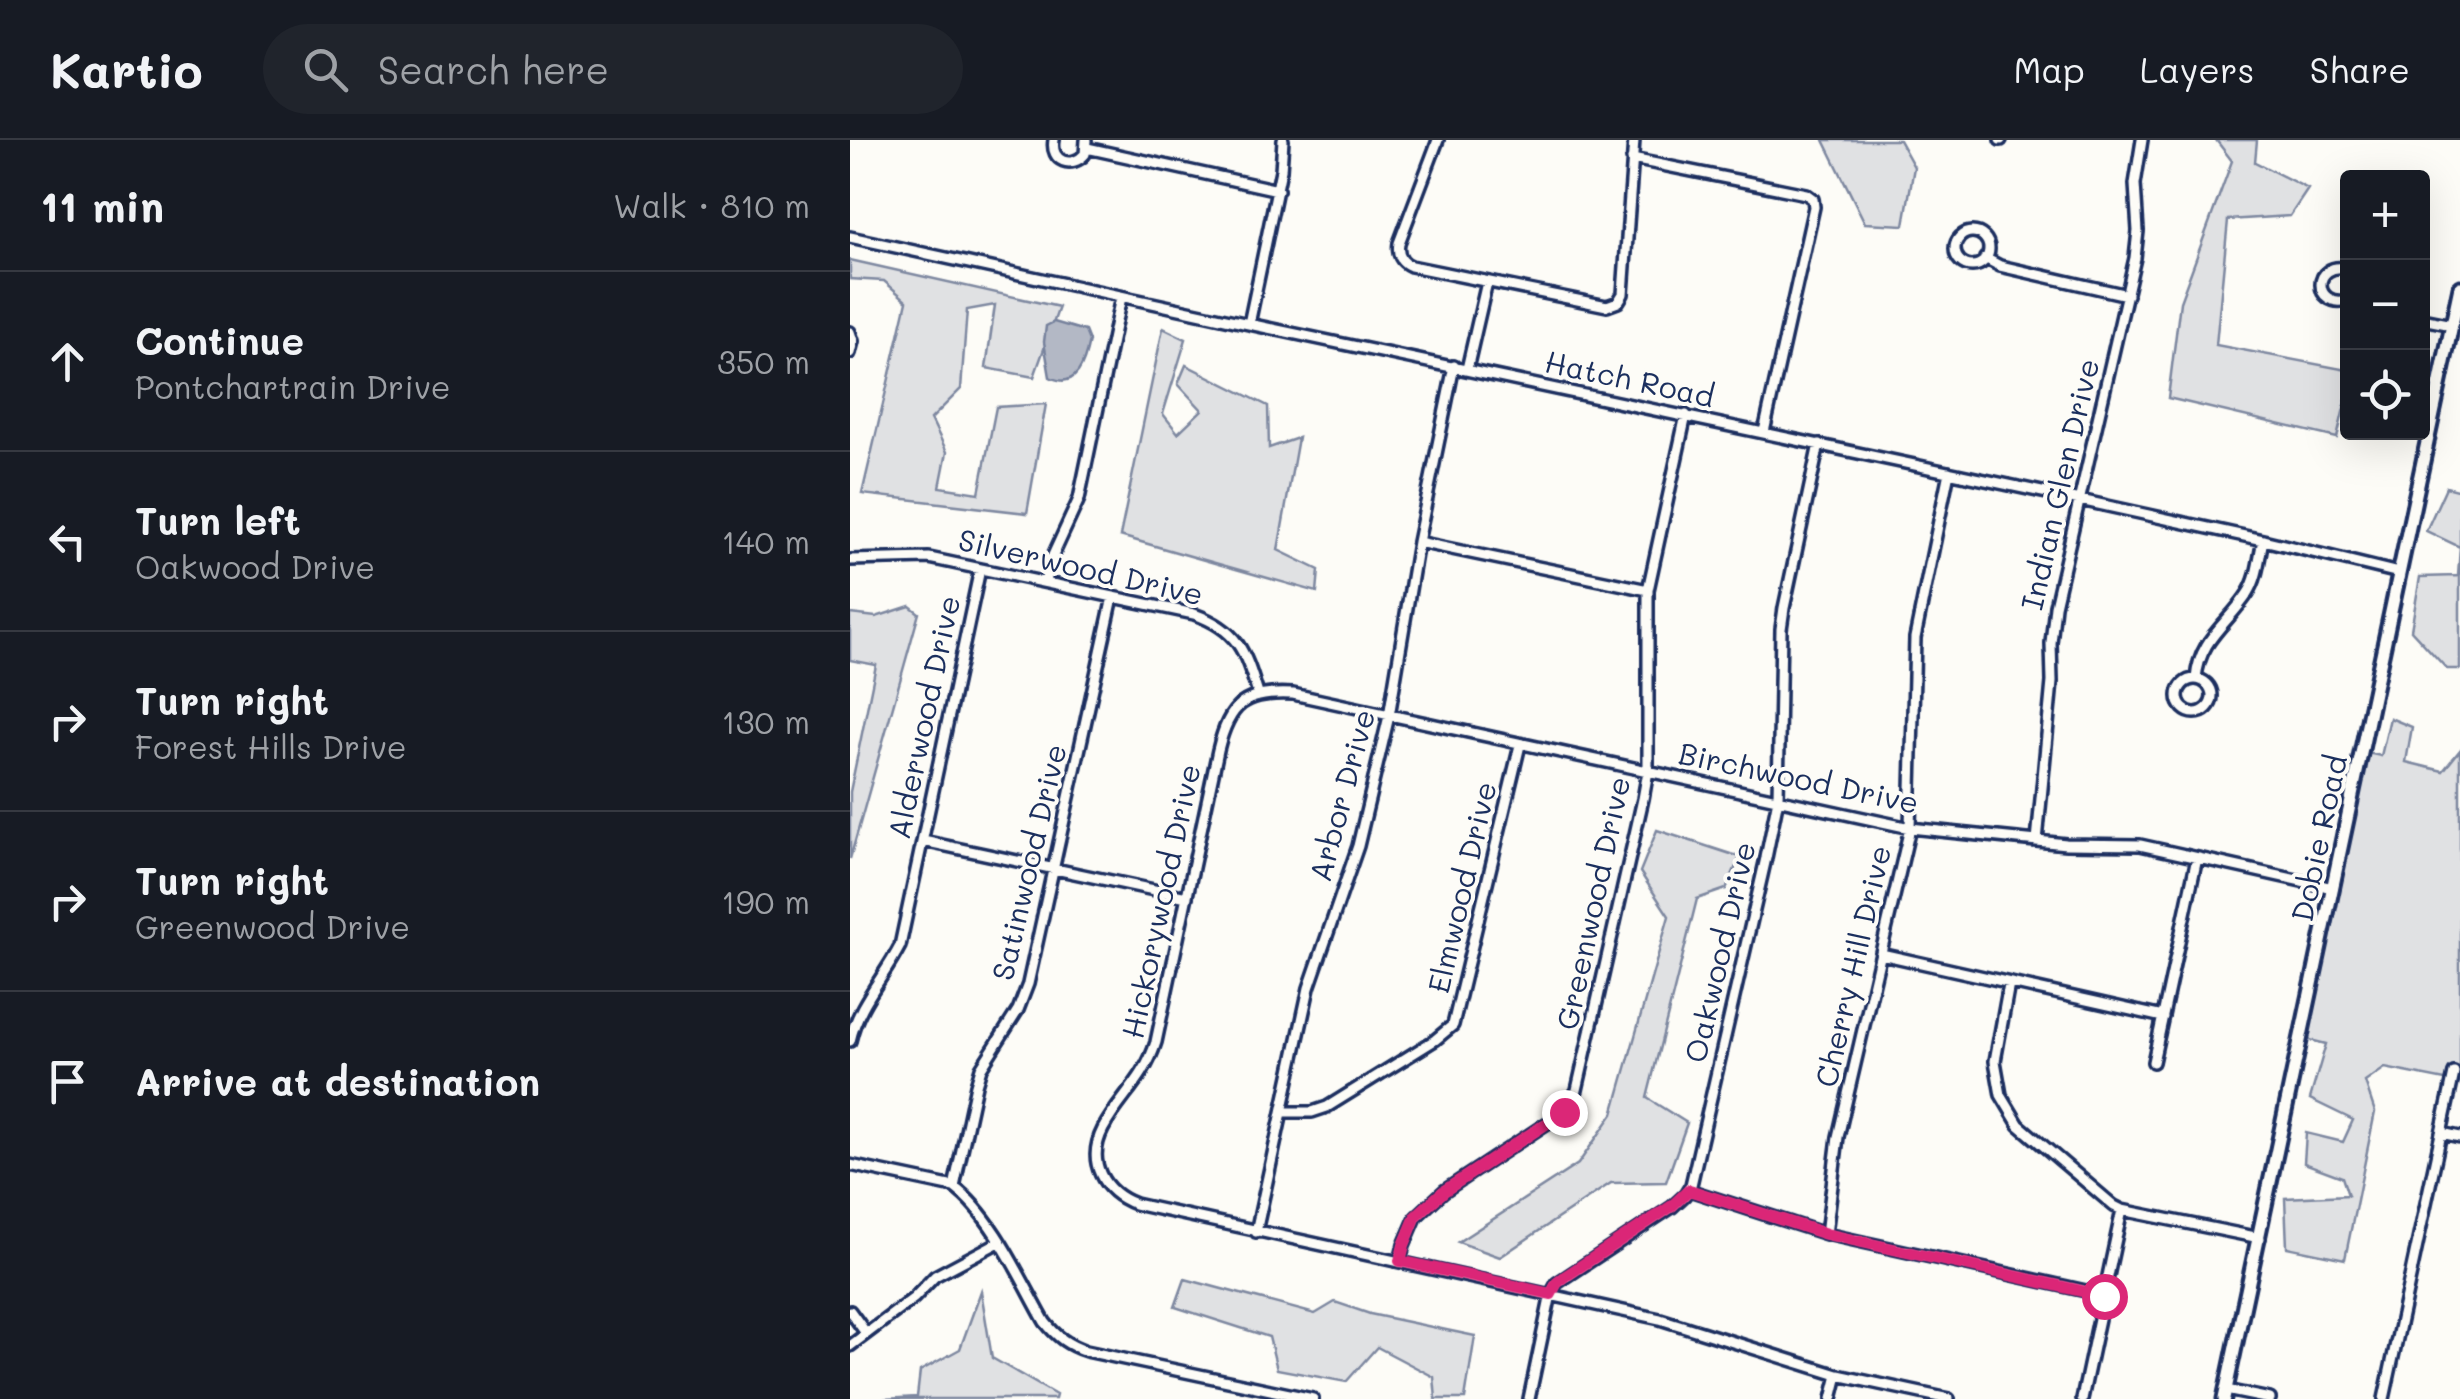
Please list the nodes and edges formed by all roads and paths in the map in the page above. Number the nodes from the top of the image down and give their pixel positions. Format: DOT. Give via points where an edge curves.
graph roads {
  1 [pos="1054,140"];
  2 [pos="1283,140"];
  3 [pos="1438,140"];
  4 [pos="1634,140"];
  5 [pos="2142,140"];
  6 [pos="1086,144"];
  7 [pos="1632,158"];
  8 [pos="1278,190"];
  9 [pos="850,237"];
  10 [pos="1986,258"];
  11 [pos="2340,267"];
  12 [pos="1487,282"];
  13 [pos="2460,287"];
  14 [pos="2127,295"];
  15 [pos="1121,296"];
  16 [pos="2340,301"];
  17 [pos="2430,321"];
  18 [pos="1248,324"];
  19 [pos="2452,326"];
  20 [pos="850,332"];
  21 [pos="850,353"];
  22 [pos="1454,366"];
  23 [pos="1467,369"];
  24 [pos="1686,415"];
  25 [pos="1764,432"];
  26 [pos="1819,444"];
  27 [pos="1949,472"];
  28 [pos="2080,500"];
  29 [pos="2263,540"];
  30 [pos="1418,542"];
  31 [pos="850,560"];
  32 [pos="980,569"];
  33 [pos="2399,573"];
  34 [pos="1045,582"];
  35 [pos="1648,590"];
  36 [pos="1113,597"];
  37 [pos="2196,679"];
  38 [pos="1258,694"];
  39 [pos="1389,716"];
  40 [pos="1520,745"];
  41 [pos="1648,771"];
  42 [pos="1778,799"];
  43 [pos="1910,828"];
  44 [pos="2036,841"];
  45 [pos="922,842"];
  46 [pos="2197,858"];
  47 [pos="1054,869"];
  48 [pos="2333,888"];
  49 [pos="1186,896"];
  50 [pos="1881,954"];
  51 [pos="2009,984"];
  52 [pos="856,1003"];
  53 [pos="2163,1018"];
  54 [pos="850,1041"];
  55 [pos="2153,1062"];
  56 [pos="2454,1073"];
  57 [pos="1283,1112"];
  58 [pos="2441,1133"];
  59 [pos="2460,1137"];
  60 [pos="850,1165"];
  61 [pos="954,1187"];
  62 [pos="1689,1190"];
  63 [pos="2122,1210"];
  64 [pos="1256,1232"];
  65 [pos="1826,1234"];
  66 [pos="2260,1238"];
  67 [pos="999,1242"];
  68 [pos="1400,1261"];
  69 [pos="1551,1294"];
  70 [pos="2104,1296"];
  71 [pos="850,1311"];
  72 [pos="866,1333"];
  73 [pos="850,1346"];
  74 [pos="1838,1375"];
  75 [pos="2225,1394"];
  76 [pos="1313,1399"];
  77 [pos="1529,1399"];
  78 [pos="1832,1399"];
  79 [pos="1950,1399"];
  80 [pos="2082,1399"];
  81 [pos="2270,1399"];
  82 [pos="2384,1399"];
  1 -- 6 [label="street" via="1054,153 1067,163 1078,161"];
  2 -- 8 [label="street"];
  3 -- 12 [label="street" via="1398,250 1411,266"];
  4 -- 7 [label="street"];
  5 -- 14 [label="street, Indian Glen Drive" via="2135,184 2138,243"];
  6 -- 8 [label="street"];
  7 -- 12 [label="street" via="1618,302 1607,306"];
  7 -- 25 [label="street" via="1812,198"];
  8 -- 18 [label="street"];
  9 -- 15 [label="street, Hatch Road"];
  10 -- 14 [label="street"];
  11 -- 16 [label="street" via="2321,283 2328,300"];
  12 -- 23 [label="street"];
  13 -- 19 [label="street, Dobie Road"];
  14 -- 28 [label="street, Indian Glen Drive"];
  15 -- 18 [label="street, Hatch Road"];
  15 -- 34 [label="street" via="1079,499"];
  17 -- 19 [label="street"];
  18 -- 22 [label="street, Hatch Road"];
  19 -- 33 [label="street, Dobie Road"];
  20 -- 21 [label="street"];
  22 -- 23 [label="street, Hatch Road"];
  22 -- 30 [label="street, Arbor Drive"];
  23 -- 24 [label="street, Hatch Road"];
  24 -- 25 [label="street, Hatch Road"];
  24 -- 35 [label="street, Greenwood Drive"];
  25 -- 26 [label="street, Hatch Road"];
  26 -- 27 [label="street, Hatch Road"];
  26 -- 42 [label="street, Oakwood Drive" via="1784,608"];
  27 -- 28 [label="street, Hatch Road"];
  27 -- 43 [label="street, Cherry Hill Drive" via="1915,638"];
  28 -- 29 [label="street, Hatch Road"];
  28 -- 44 [label="street, Indian Glen Drive" via="2052,623"];
  29 -- 33 [label="street, Hatch Road"];
  29 -- 37 [label="street" via="2249,592 2202,650"];
  30 -- 35 [label="street"];
  30 -- 39 [label="street, Arbor Drive"];
  31 -- 32 [label="street, Silverwood Drive" via="917,558"];
  32 -- 34 [label="street, Silverwood Drive"];
  32 -- 45 [label="street, Alderwood Drive"];
  33 -- 48 [label="street, Dobie Road"];
  34 -- 36 [label="street, Silverwood Drive"];
  35 -- 41 [label="street, Greenwood Drive"];
  36 -- 38 [label="street, Silverwood Drive" via="1194,614 1223,628 1244,652"];
  36 -- 47 [label="street, Satinwood Drive"];
  38 -- 39 [label="street, Birchwood Drive" via="1293,694"];
  38 -- 49 [label="street, Hickorywood Drive" via="1234,710 1224,727"];
  39 -- 40 [label="street, Birchwood Drive"];
  39 -- 57 [label="street, Arbor Drive" via="1358,846 1309,988"];
  40 -- 41 [label="street, Birchwood Drive"];
  40 -- 57 [label="street, Elmwood Drive" via="1453,1025 1326,1107"];
  41 -- 42 [label="street, Birchwood Drive"];
  41 -- 68 [label="street, Greenwood Drive" via="1573,1100 1416,1216"];
  42 -- 43 [label="street, Birchwood Drive"];
  42 -- 62 [label="street, Oakwood Drive"];
  43 -- 44 [label="street, Birchwood Drive"];
  43 -- 50 [label="street, Cherry Hill Drive"];
  44 -- 46 [label="street, Birchwood Drive" via="2140,845"];
  45 -- 47 [label="street"];
  45 -- 52 [label="street, Alderwood Drive" via="900,946"];
  46 -- 48 [label="street, Birchwood Drive"];
  46 -- 53 [label="street"];
  47 -- 49 [label="street"];
  47 -- 61 [label="street, Satinwood Drive" via="1023,998 976,1086"];
  48 -- 66 [label="street, Dobie Road"];
  49 -- 64 [label="street, Hickorywood Drive" via="1152,1056 1101,1134 1096,1154 1106,1186 1135,1204"];
  50 -- 51 [label="street"];
  50 -- 65 [label="street, Cherry Hill Drive" via="1838,1138"];
  51 -- 53 [label="street"];
  51 -- 63 [label="street" via="1994,1061 2000,1095 2019,1125"];
  52 -- 54 [label="street, Alderwood Drive"];
  53 -- 55 [label="street"];
  56 -- 58 [label="street"];
  57 -- 64 [label="street, Arbor Drive"];
  58 -- 59 [label="street"];
  58 -- 82 [label="street"];
  60 -- 61 [label="street"];
  61 -- 67 [label="street" via="979,1208"];
  62 -- 65 [label="street"];
  62 -- 69 [label="street" via="1566,1276"];
  63 -- 66 [label="street"];
  63 -- 70 [label="street"];
  64 -- 68 [label="street"];
  65 -- 70 [label="street"];
  66 -- 75 [label="street, Dobie Road"];
  67 -- 72 [label="street" via="936,1276"];
  67 -- 76 [label="street" via="1045,1322 1068,1345"];
  68 -- 69 [label="street"];
  69 -- 74 [label="street" via="1660,1319"];
  69 -- 77 [label="street"];
  70 -- 80 [label="street"];
  71 -- 72 [label="street"];
  72 -- 73 [label="street"];
  74 -- 78 [label="street"];
  74 -- 79 [label="street"];
  75 -- 81 [label="street"];
}
